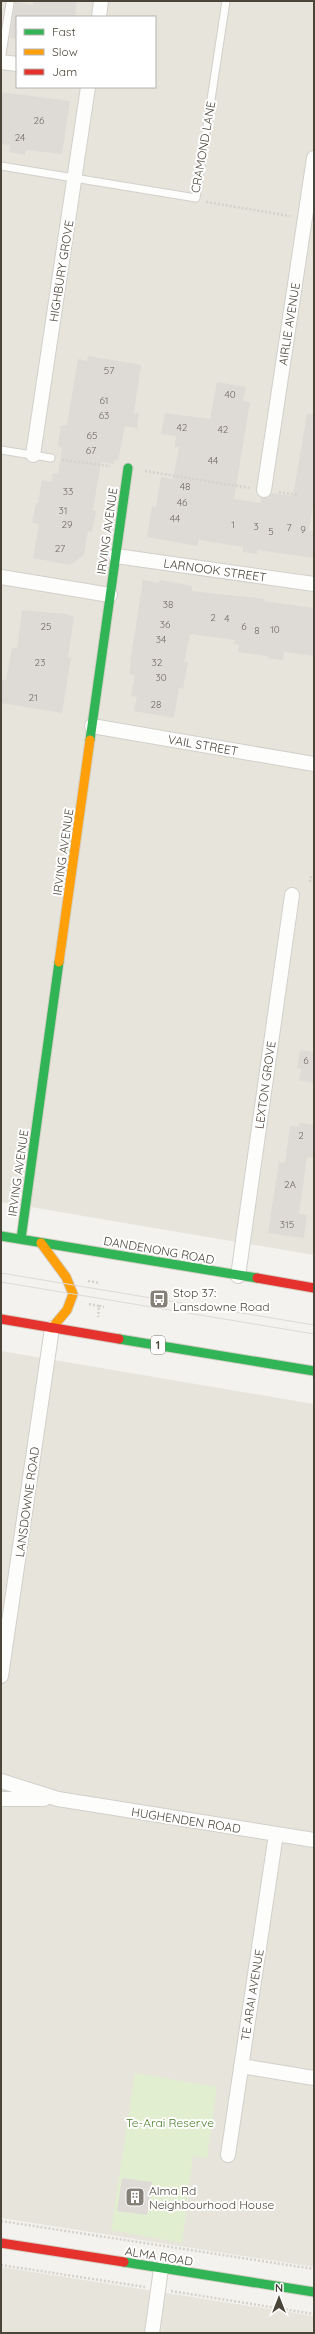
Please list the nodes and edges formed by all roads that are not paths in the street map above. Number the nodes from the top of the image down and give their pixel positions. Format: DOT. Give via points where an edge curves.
graph roads {
  1 [pos="102,1"];
  2 [pos="226,1"];
  3 [pos="10,3"];
  4 [pos="99,16"];
  5 [pos="1,61"];
  6 [pos="16,64"];
  7 [pos="88,88"];
  8 [pos="314,158"];
  9 [pos="1,166"];
  10 [pos="75,178"];
  11 [pos="1,450"];
  12 [pos="32,455"];
  13 [pos="51,458"];
  14 [pos="128,468"];
  15 [pos="264,490"];
  16 [pos="116,556"];
  17 [pos="1,577"];
  18 [pos="314,584"];
  19 [pos="110,595"];
  20 [pos="92,726"];
  21 [pos="314,764"];
  22 [pos="292,895"];
  23 [pos="1,1236"];
  24 [pos="21,1239"];
  25 [pos="41,1243"];
  26 [pos="238,1276"];
  27 [pos="314,1288"];
  28 [pos="1,1319"];
  29 [pos="52,1328"];
  30 [pos="314,1371"];
  31 [pos="3,1644"];
  32 [pos="1,1676"];
  33 [pos="1,1781"];
  34 [pos="1,1798"];
  35 [pos="58,1799"];
  36 [pos="276,1834"];
  37 [pos="314,1840"];
  38 [pos="241,2066"];
  39 [pos="314,2078"];
  40 [pos="228,2155"];
  41 [pos="1,2243"];
  42 [pos="161,2268"];
  43 [pos="314,2292"];
  44 [pos="152,2333"];
  1 -- 4 [label="street"];
  2 -- 10 [label="lane, CRAMOND LANE" via="196,198"];
  3 -- 5 [label="lane"];
  5 -- 6 [label="street"];
  7 -- 10 [label="street, HIGHBURY GROVE"];
  8 -- 15 [label="street, AIRLIE AVENUE"];
  9 -- 10 [label="lane, CRAMOND LANE"];
  10 -- 12 [label="street, HIGHBURY GROVE"];
  11 -- 12 [label="lane"];
  12 -- 13 [label="lane"];
  14 -- 16 [label="main road, IRVING AVENUE"];
  16 -- 18 [label="street, LARNOOK STREET"];
  16 -- 19 [label="main road, IRVING AVENUE"];
  17 -- 19 [label="street"];
  19 -- 20 [label="main road, IRVING AVENUE"];
  20 -- 21 [label="street, VAIL STREET"];
  20 -- 24 [label="main road, IRVING AVENUE"];
  22 -- 26 [label="street, LEXTON GROVE"];
  23 -- 24 [label="main road, DANDENONG ROAD"];
  24 -- 25 [label="main road, DANDENONG ROAD"];
  25 -- 26 [label="main road, DANDENONG ROAD"];
  25 -- 29 [label="main road" via="68,1281 73,1294 67,1310"];
  26 -- 27 [label="main road, DANDENONG ROAD"];
  28 -- 29 [label="main road, 1"];
  29 -- 30 [label="main road, 1"];
  29 -- 31 [label="street, LANSDOWNE ROAD"];
  31 -- 32 [label="street, LANSDOWNE ROAD"];
  33 -- 35 [label="street, HUGHENDEN ROAD"];
  34 -- 35 [label="street, HUGHENDEN ROAD"];
  35 -- 36 [label="street, HUGHENDEN ROAD"];
  36 -- 37 [label="street, HUGHENDEN ROAD"];
  36 -- 38 [label="street, TE ARAI AVENUE"];
  38 -- 39 [label="street"];
  38 -- 40 [label="street, TE ARAI AVENUE"];
  41 -- 42 [label="main road, ALMA ROAD"];
  42 -- 43 [label="main road, ALMA ROAD"];
  42 -- 44 [label="street"];
}
